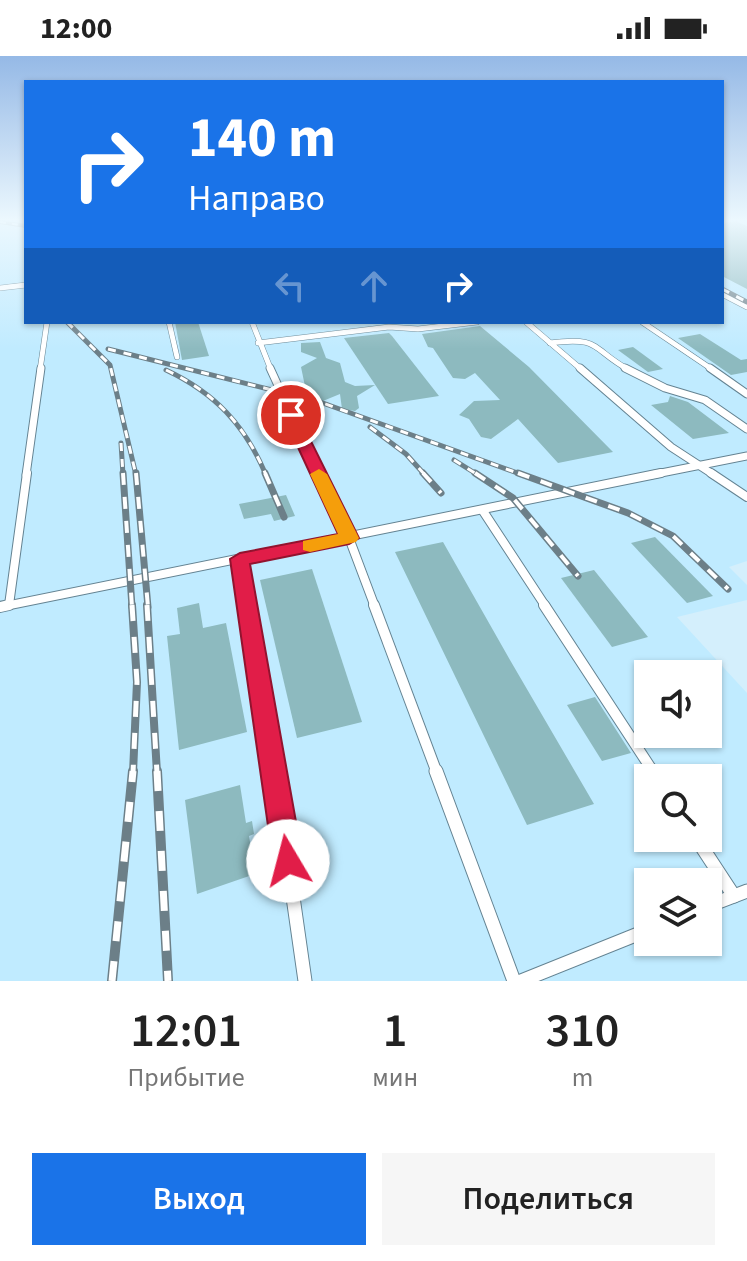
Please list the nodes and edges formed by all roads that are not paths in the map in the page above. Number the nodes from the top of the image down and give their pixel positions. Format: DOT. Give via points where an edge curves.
graph roads {
  1 [pos="24,285"];
  2 [pos="0,288"];
  3 [pos="724,295"];
  4 [pos="747,307"];
  5 [pos="47,324"];
  6 [pos="169,324"];
  7 [pos="253,324"];
  8 [pos="460,324"];
  9 [pos="528,324"];
  10 [pos="645,324"];
  11 [pos="258,343"];
  12 [pos="550,343"];
  13 [pos="177,357"];
  14 [pos="747,394"];
  15 [pos="747,429"];
  16 [pos="747,456"];
  17 [pos="697,466"];
  18 [pos="747,497"];
  19 [pos="483,511"];
  20 [pos="349,538"];
  21 [pos="240,559"];
  22 [pos="4,606"];
  23 [pos="648,764"];
  24 [pos="707,852"];
  25 [pos="740,894"];
  26 [pos="634,936"];
  27 [pos="305,981"];
  28 [pos="514,981"];
  29 [pos="521,981"];
  1 -- 2 [label="lane"];
  3 -- 4 [label="lane"];
  5 -- 22 [label="lane"];
  6 -- 13 [label="lane"];
  7 -- 11 [label="lane"];
  8 -- 11 [label="lane"];
  9 -- 12 [label="lane"];
  10 -- 14 [label="lane"];
  11 -- 20 [label="lane"];
  12 -- 15 [label="lane" via="579,339 595,344 624,368 705,400"];
  12 -- 17 [label="lane"];
  16 -- 17 [label="lane"];
  17 -- 18 [label="lane"];
  17 -- 19 [label="lane" via="549,493"];
  19 -- 20 [label="lane"];
  19 -- 23 [label="lane"];
  20 -- 21 [label="lane"];
  20 -- 28 [label="lane"];
  21 -- 22 [label="lane"];
  21 -- 27 [label="lane"];
  24 -- 25 [label="lane"];
  26 -- 29 [label="lane"];
}
